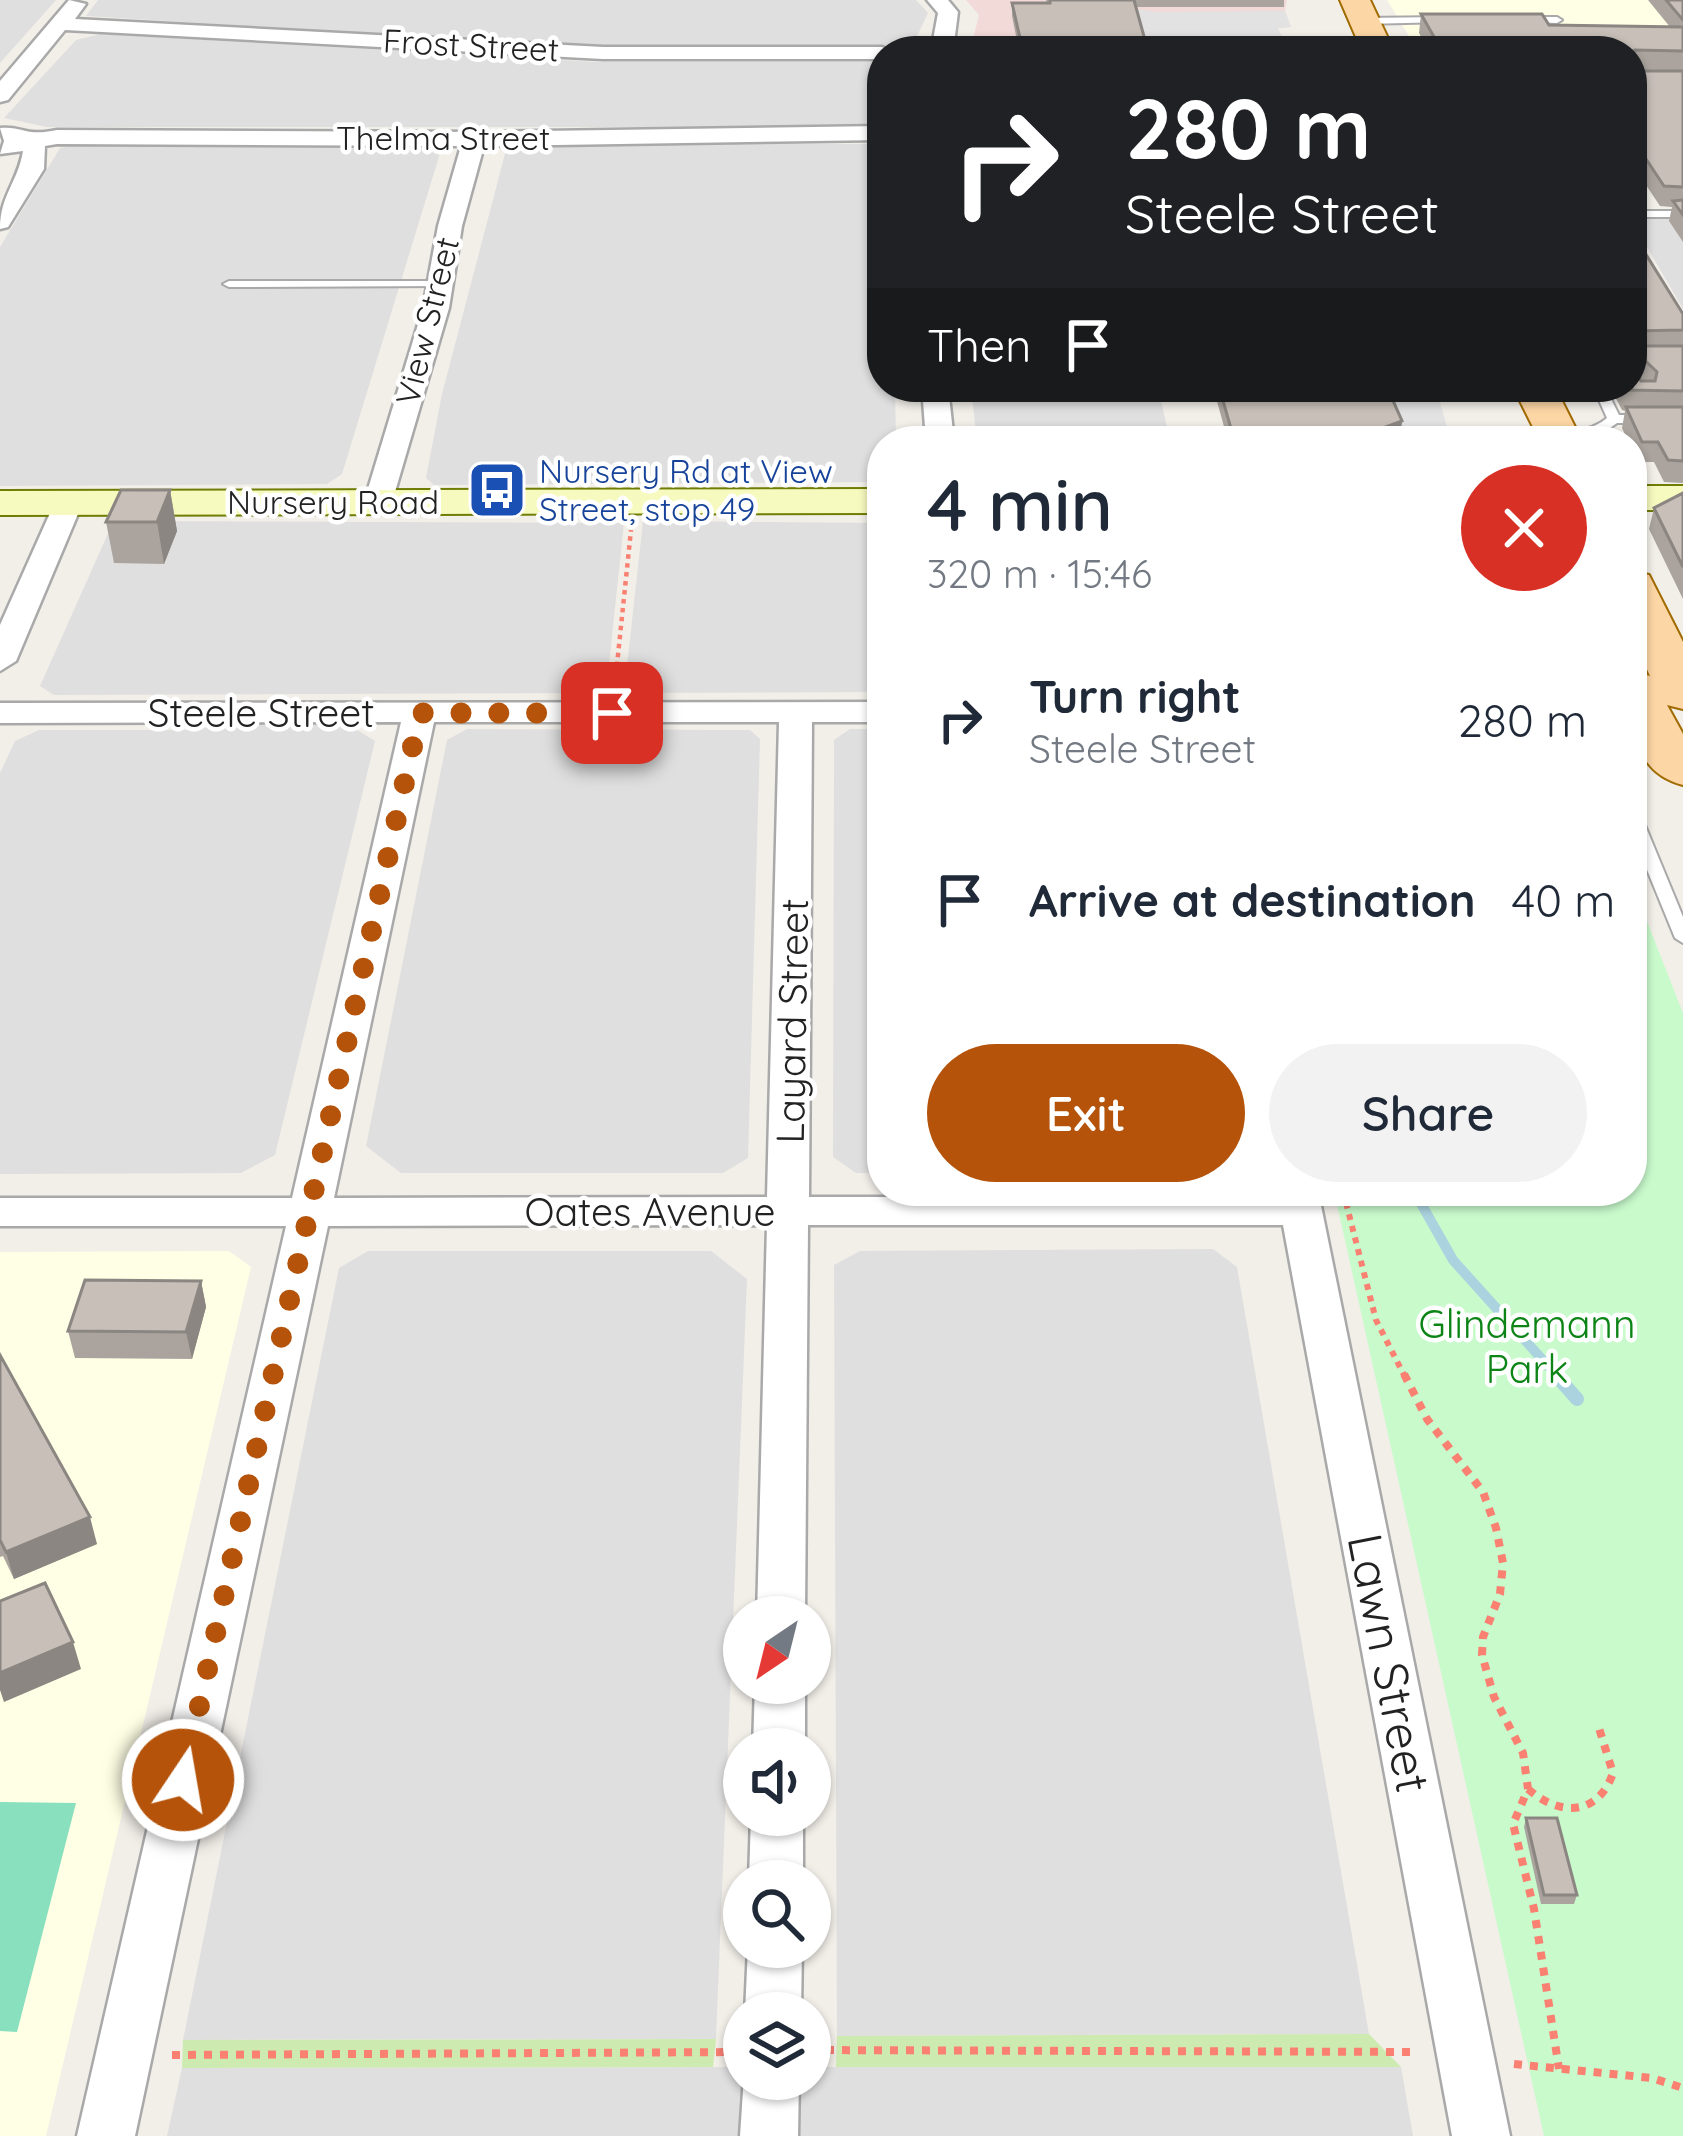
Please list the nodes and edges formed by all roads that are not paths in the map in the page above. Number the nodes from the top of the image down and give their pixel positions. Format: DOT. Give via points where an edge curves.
graph roads {
  1 [pos="80,0"];
  2 [pos="937,0"];
  3 [pos="1323,0"];
  4 [pos="1360,10"];
  5 [pos="1463,20"];
  6 [pos="1510,20"];
  7 [pos="1557,20"];
  8 [pos="61,24"];
  9 [pos="944,36"];
  10 [pos="1339,36"];
  11 [pos="867,53"];
  12 [pos="0,95"];
  13 [pos="867,133"];
  14 [pos="474,139"];
  15 [pos="6,144"];
  16 [pos="1647,214"];
  17 [pos="1683,214"];
  18 [pos="0,222"];
  19 [pos="229,284"];
  20 [pos="441,284"];
  21 [pos="1506,402"];
  22 [pos="1631,409"];
  23 [pos="1683,419"];
  24 [pos="1527,426"];
  25 [pos="1647,498"];
  26 [pos="1683,498"];
  27 [pos="867,501"];
  28 [pos="69,502"];
  29 [pos="378,502"];
  30 [pos="0,503"];
  31 [pos="1647,617"];
  32 [pos="0,661"];
  33 [pos="1683,694"];
  34 [pos="867,712"];
  35 [pos="0,713"];
  36 [pos="420,713"];
  37 [pos="796,713"];
  38 [pos="1647,714"];
  39 [pos="1683,769"];
  40 [pos="1647,850"];
  41 [pos="1683,938"];
  42 [pos="1015,1206"];
  43 [pos="1315,1206"];
  44 [pos="307,1211"];
  45 [pos="0,1212"];
  46 [pos="790,1212"];
  47 [pos="781,1596"];
  48 [pos="771,2100"];
  49 [pos="106,2136"];
  50 [pos="770,2136"];
  51 [pos="1481,2136"];
  1 -- 8 [label="street"];
  2 -- 9 [label="street" via="948,11"];
  3 -- 10 [label="main road"];
  4 -- 5 [label="lane"];
  6 -- 7 [label="lane"];
  8 -- 11 [label="street, Frost Street" via="603,53"];
  8 -- 12 [label="street"];
  13 -- 14 [label="street, Thelma Street"];
  14 -- 15 [label="street, Thelma Street" via="99,136"];
  14 -- 20 [label="street, View Street"];
  15 -- 18 [label="street" via="35,148 32,170"];
  16 -- 17 [label="lane"];
  19 -- 20 [label="lane"];
  20 -- 29 [label="street, View Street"];
  21 -- 24 [label="main road"];
  22 -- 23 [label="lane"];
  25 -- 26 [label="main road"];
  27 -- 29 [label="main road, Nursery Road"];
  28 -- 29 [label="main road, Nursery Road"];
  28 -- 30 [label="main road, Nursery Road"];
  28 -- 32 [label="street"];
  31 -- 33 [label="main road"];
  34 -- 37 [label="street, Steele Street"];
  35 -- 36 [label="street, Steele Street"];
  36 -- 37 [label="street, Steele Street"];
  36 -- 44 [label="street"];
  37 -- 46 [label="street, Layard Street"];
  38 -- 39 [label="main road"];
  40 -- 41 [label="lane"];
  42 -- 46 [label="street, Oates Avenue"];
  43 -- 51 [label="street, Lawn Street"];
  44 -- 45 [label="street, Oates Avenue"];
  44 -- 46 [label="street, Oates Avenue"];
  44 -- 49 [label="street"];
  46 -- 47 [label="street, Layard Street"];
  48 -- 50 [label="street"];
}
